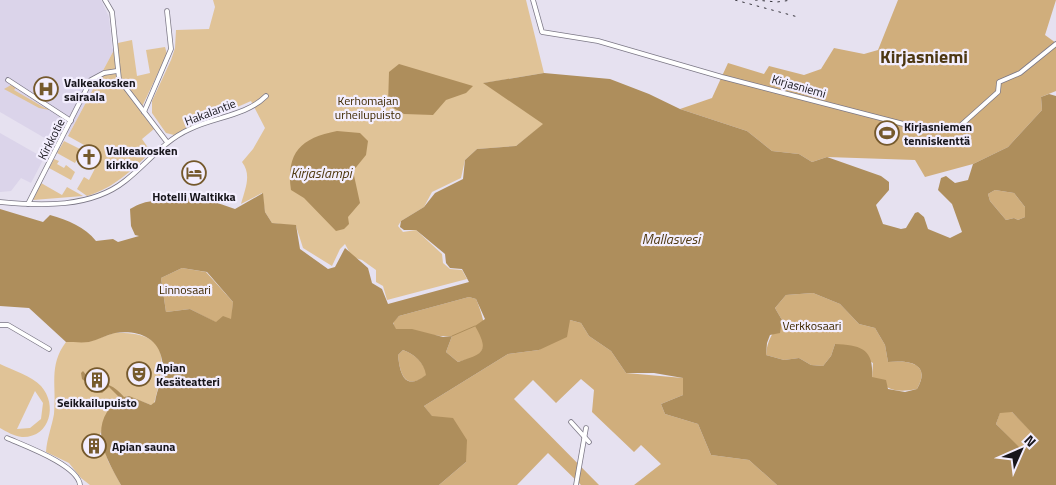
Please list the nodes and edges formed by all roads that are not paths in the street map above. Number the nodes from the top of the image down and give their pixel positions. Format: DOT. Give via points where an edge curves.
graph roads {
  1 [pos="105,0"];
  2 [pos="533,0"];
  3 [pos="167,11"];
  4 [pos="1056,44"];
  5 [pos="117,71"];
  6 [pos="8,80"];
  7 [pos="266,96"];
  8 [pos="144,112"];
  9 [pos="71,121"];
  10 [pos="167,142"];
  11 [pos="0,202"];
  12 [pos="28,204"];
  13 [pos="0,325"];
  14 [pos="49,348"];
  15 [pos="572,422"];
  16 [pos="586,428"];
  17 [pos="584,437"];
  18 [pos="7,438"];
  19 [pos="589,442"];
  20 [pos="79,482"];
  21 [pos="576,485"];
  1 -- 5 [label="street" via="113,18"];
  2 -- 4 [label="street, Kirjasniemi" via="542,32 598,40 722,77 915,127 960,126 998,92 999,82 1020,73"];
  3 -- 8 [label="street" via="171,49"];
  5 -- 8 [label="street"];
  5 -- 9 [label="street, Kirkkotie" via="91,80"];
  6 -- 9 [label="street"];
  7 -- 10 [label="street, Hakalantie" via="254,106 190,129"];
  8 -- 10 [label="street"];
  9 -- 12 [label="street, Kirkkotie"];
  10 -- 12 [label="street, Hakalantie" via="126,181 103,194 74,202"];
  11 -- 12 [label="street, Hakalantie"];
  13 -- 14 [label="street" via="8,325"];
  15 -- 17 [label="street"];
  16 -- 17 [label="street"];
  17 -- 19 [label="street"];
  17 -- 21 [label="street"];
  18 -- 20 [label="street" via="64,465 73,471"];
}
